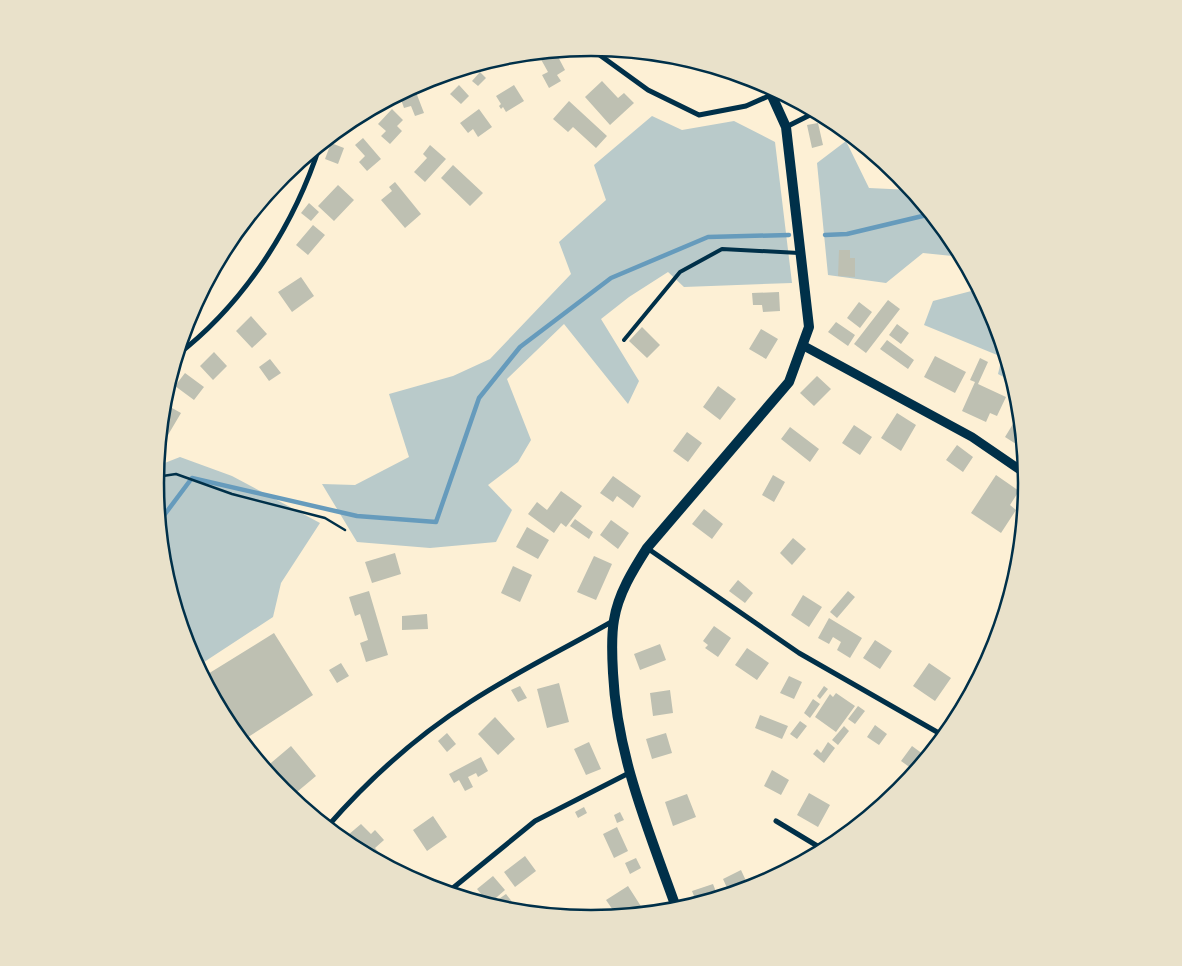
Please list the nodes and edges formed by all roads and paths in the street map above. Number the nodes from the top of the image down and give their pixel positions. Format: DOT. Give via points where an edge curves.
graph roads {
  1 [pos="602,56"];
  2 [pos="770,96"];
  3 [pos="772,96"];
  4 [pos="809,116"];
  5 [pos="786,128"];
  6 [pos="314,158"];
  7 [pos="802,252"];
  8 [pos="624,340"];
  9 [pos="187,345"];
  10 [pos="804,346"];
  11 [pos="1017,468"];
  12 [pos="164,476"];
  13 [pos="345,530"];
  14 [pos="647,548"];
  15 [pos="614,621"];
  16 [pos="937,732"];
  17 [pos="629,773"];
  18 [pos="776,821"];
  19 [pos="331,822"];
  20 [pos="816,845"];
  21 [pos="454,887"];
  22 [pos="674,902"];
  1 -- 2 [label="street" via="648,90 699,116 746,106"];
  3 -- 5 [label="main road"];
  4 -- 5 [label="street"];
  5 -- 7 [label="main road"];
  6 -- 9 [label="street" via="289,218 249,285"];
  7 -- 8 [label="lane" via="722,249 680,272"];
  7 -- 10 [label="main road" via="809,326"];
  10 -- 11 [label="street" via="972,437"];
  10 -- 14 [label="main road" via="788,382"];
  12 -- 13 [label="path" via="176,474 232,494 325,518"];
  14 -- 15 [label="main road" via="630,577"];
  14 -- 16 [label="street" via="799,653"];
  15 -- 17 [label="main road" via="612,659 618,731"];
  15 -- 19 [label="street" via="471,701 431,729"];
  17 -- 21 [label="street" via="535,821"];
  17 -- 22 [label="main road"];
  18 -- 20 [label="street"];
}
